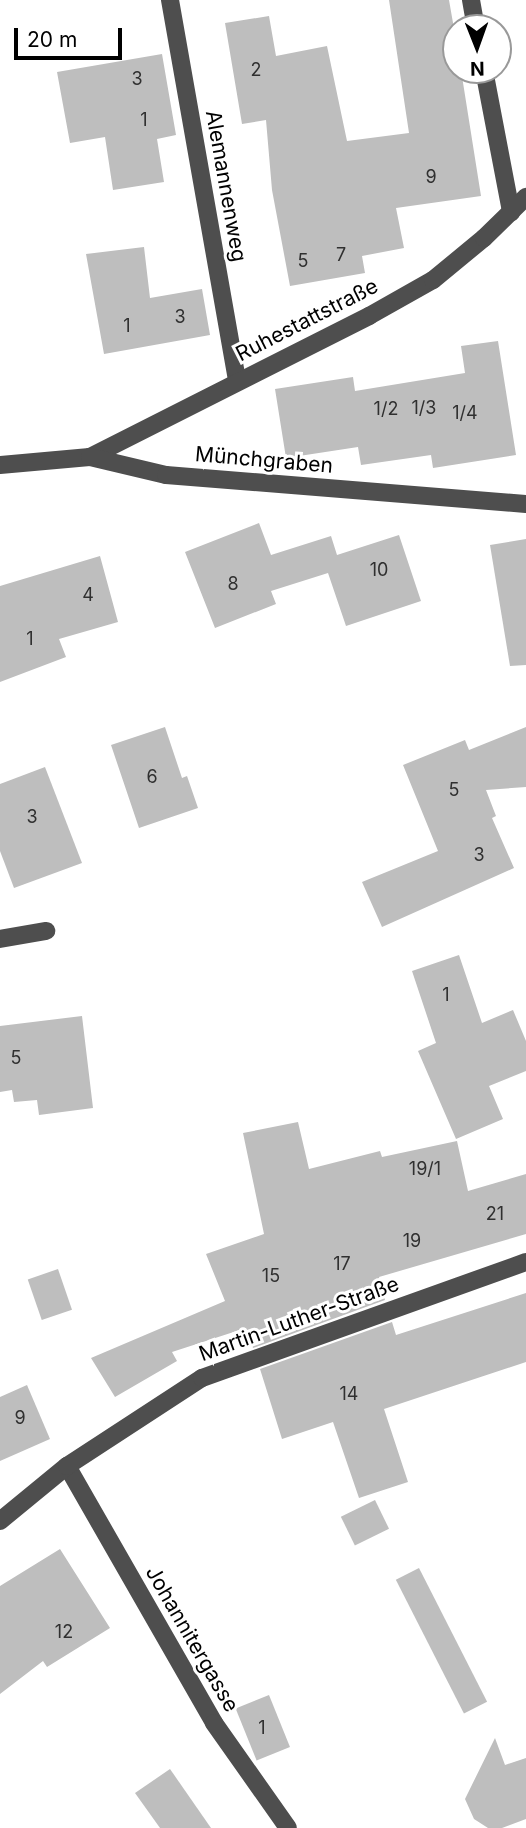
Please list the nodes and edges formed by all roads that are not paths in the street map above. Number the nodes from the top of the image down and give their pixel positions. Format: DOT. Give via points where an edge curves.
graph roads {
  1 [pos="170,0"];
  2 [pos="487,84"];
  3 [pos="526,197"];
  4 [pos="510,212"];
  5 [pos="237,381"];
  6 [pos="90,457"];
  7 [pos="0,466"];
  8 [pos="526,504"];
  9 [pos="46,931"];
  10 [pos="0,939"];
  11 [pos="526,1262"];
  12 [pos="66,1466"];
  13 [pos="0,1521"];
  14 [pos="288,1828"];
  1 -- 5 [label="street, Alemannenweg"];
  2 -- 4 [label="street"];
  3 -- 4 [label="street, Ruhestattstraße"];
  4 -- 5 [label="street, Ruhestattstraße" via="433,280"];
  5 -- 6 [label="street, Ruhestattstraße"];
  6 -- 7 [label="street, Münchgraben"];
  6 -- 8 [label="street, Münchgraben" via="166,475"];
  9 -- 10 [label="street"];
  11 -- 12 [label="street, Martin-Luther-Straße" via="202,1378"];
  12 -- 13 [label="street, Martin-Luther-Straße"];
  12 -- 14 [label="street, Johannitergasse" via="214,1723"];
}
